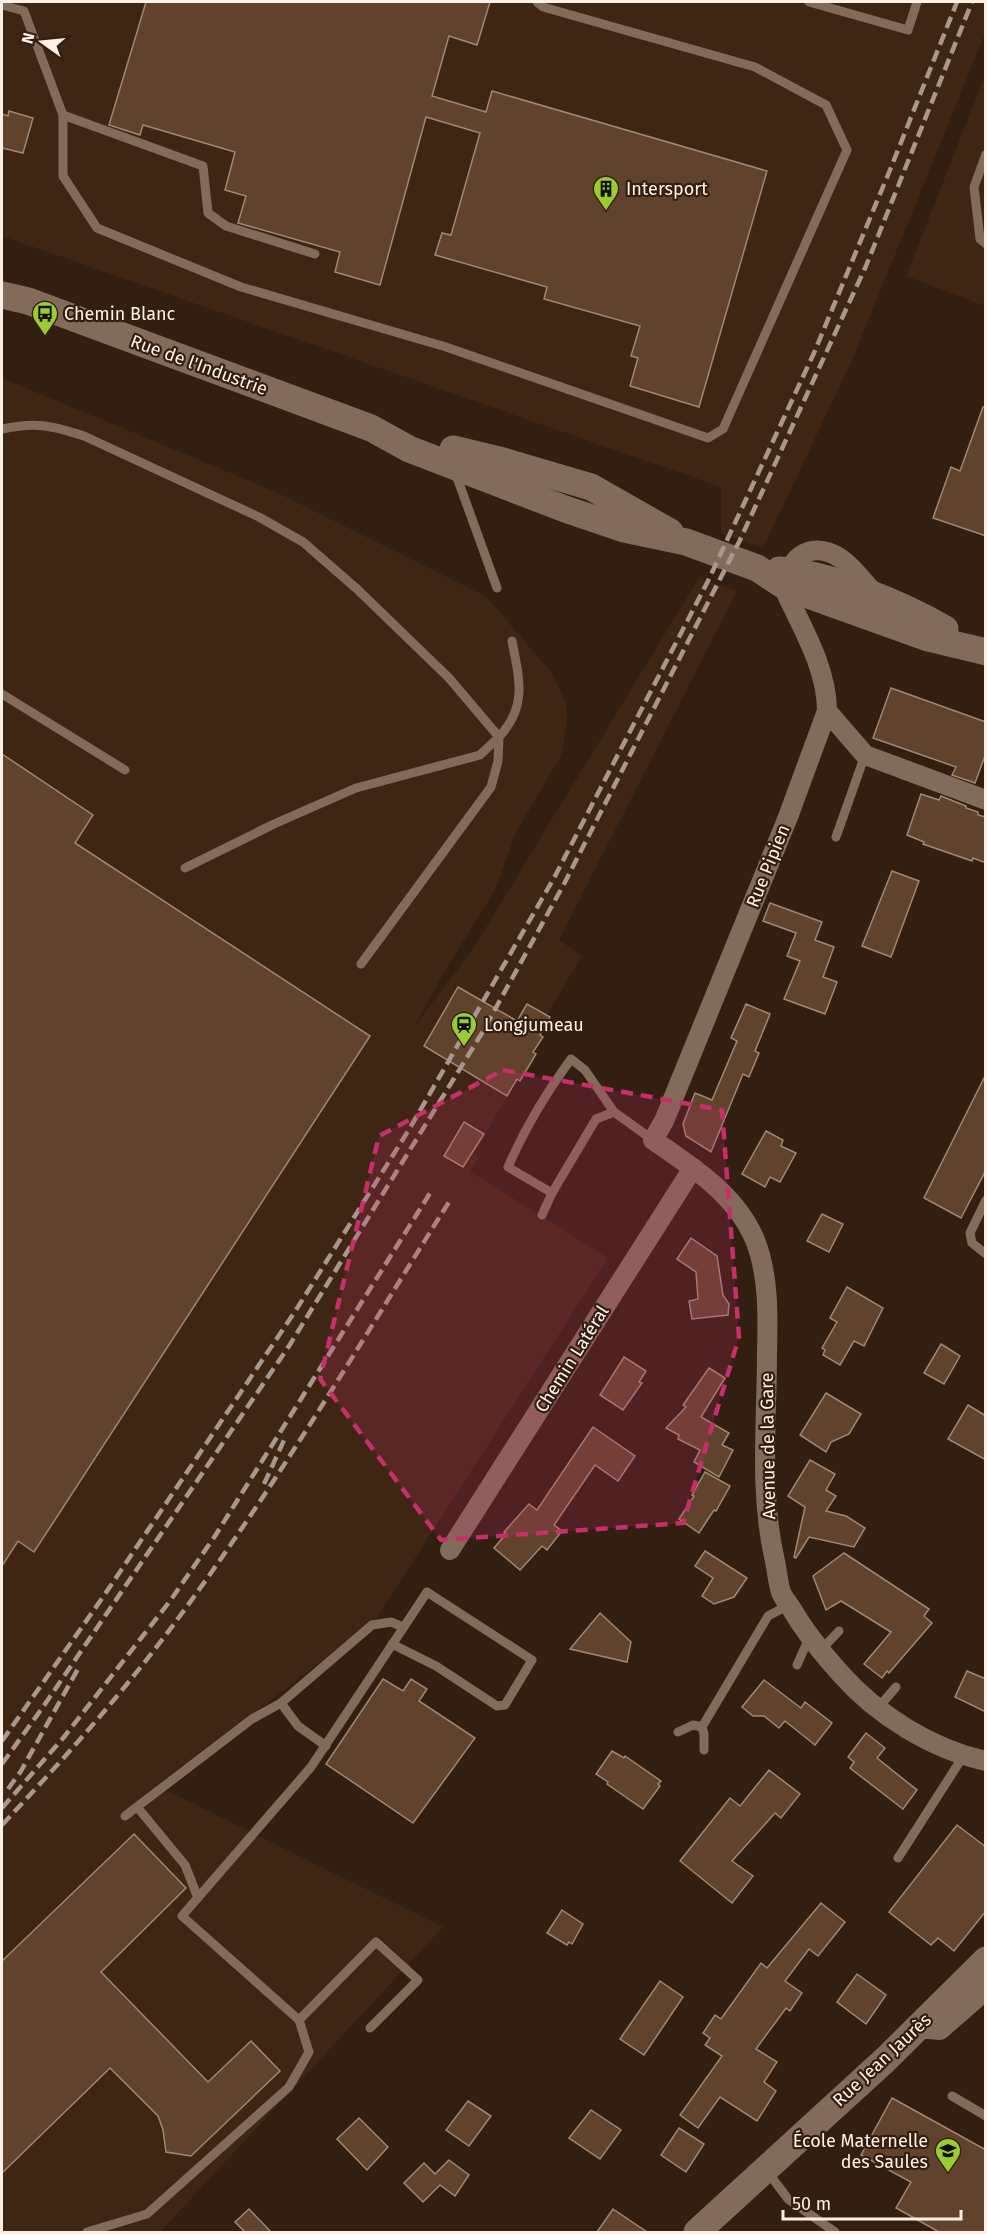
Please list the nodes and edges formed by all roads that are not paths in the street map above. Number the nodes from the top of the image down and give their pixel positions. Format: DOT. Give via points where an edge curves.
graph roads {
  1 [pos="537,2"];
  2 [pos="809,2"];
  3 [pos="917,2"];
  4 [pos="2,4"];
  5 [pos="63,115"];
  6 [pos="986,154"];
  7 [pos="986,244"];
  8 [pos="315,254"];
  9 [pos="2,280"];
  10 [pos="2,295"];
  11 [pos="28,301"];
  12 [pos="371,428"];
  13 [pos="2,429"];
  14 [pos="453,465"];
  15 [pos="687,542"];
  16 [pos="788,578"];
  17 [pos="497,588"];
  18 [pos="512,640"];
  19 [pos="985,652"];
  20 [pos="2,694"];
  21 [pos="827,711"];
  22 [pos="499,737"];
  23 [pos="865,755"];
  24 [pos="125,770"];
  25 [pos="986,800"];
  26 [pos="836,837"];
  27 [pos="185,868"];
  28 [pos="361,964"];
  29 [pos="614,1112"];
  30 [pos="653,1140"];
  31 [pos="693,1168"];
  32 [pos="552,1193"];
  33 [pos="986,1200"];
  34 [pos="542,1215"];
  35 [pos="986,1254"];
  36 [pos="450,1550"];
  37 [pos="789,1605"];
  38 [pos="403,1627"];
  39 [pos="838,1631"];
  40 [pos="392,1644"];
  41 [pos="815,1644"];
  42 [pos="797,1665"];
  43 [pos="896,1687"];
  44 [pos="281,1703"];
  45 [pos="878,1708"];
  46 [pos="702,1727"];
  47 [pos="678,1732"];
  48 [pos="326,1746"];
  49 [pos="704,1750"];
  50 [pos="964,1755"];
  51 [pos="986,1761"];
  52 [pos="138,1808"];
  53 [pos="125,1816"];
  54 [pos="898,1858"];
  55 [pos="198,1898"];
  56 [pos="979,1966"];
  57 [pos="300,2020"];
  58 [pos="370,2028"];
  59 [pos="951,2096"];
  60 [pos="986,2116"];
  61 [pos="766,2169"];
  62 [pos="87,2232"];
  63 [pos="697,2232"];
  64 [pos="835,2232"];
  1 -- 5 [label="lane" via="543,7 755,67 826,105 847,150 723,429 708,438 446,347 241,287 97,228 63,176"];
  2 -- 3 [label="lane" via="908,30"];
  4 -- 5 [label="lane" via="24,10"];
  5 -- 8 [label="lane" via="203,166 208,213 226,226"];
  6 -- 7 [label="lane" via="974,187 980,239"];
  9 -- 11 [label="street, Rue de l'Industrie"];
  10 -- 11 [label="street, Rue de l'Industrie"];
  11 -- 12 [label="street, Rue de l'Industrie"];
  12 -- 14 [label="street, Rue de l'Industrie"];
  12 -- 15 [label="street, Rue de l'Industrie" via="591,486"];
  13 -- 22 [label="lane" via="28,423 84,436 259,517 303,542 449,678"];
  14 -- 15 [label="street, Rue de l'Industrie" via="604,523"];
  14 -- 17 [label="lane"];
  15 -- 16 [label="street, Rue de l'Industrie"];
  16 -- 19 [label="street, Rue de l'Industrie" via="933,622"];
  16 -- 21 [label="street, Rue Pipien" via="787,594 814,652 827,694"];
  18 -- 22 [label="lane" via="520,686 517,710"];
  20 -- 24 [label="lane"];
  21 -- 23 [label="street"];
  21 -- 30 [label="street, Rue Pipien" via="788,817"];
  22 -- 27 [label="lane" via="480,755 356,788"];
  22 -- 28 [label="lane" via="491,787"];
  23 -- 25 [label="street"];
  23 -- 26 [label="lane"];
  29 -- 30 [label="lane"];
  29 -- 32 [label="lane" via="596,1119"];
  29 -- 32 [label="lane" via="585,1070 571,1059 521,1138 508,1167"];
  30 -- 31 [label="street, Avenue de la Gare"];
  31 -- 36 [label="street, Chemin Latéral"];
  31 -- 37 [label="street, Avenue de la Gare" via="732,1202 755,1239 761,1261 767,1309 767,1506 772,1548 782,1593"];
  32 -- 34 [label="lane"];
  33 -- 35 [label="lane" via="970,1233 972,1243"];
  37 -- 41 [label="street, Avenue de la Gare"];
  37 -- 46 [label="lane" via="768,1616"];
  38 -- 40 [label="lane"];
  38 -- 40 [label="lane" via="427,1592 532,1660 505,1704 497,1706 436,1666"];
  38 -- 44 [label="lane" via="391,1622 372,1625"];
  39 -- 41 [label="lane"];
  40 -- 48 [label="lane"];
  41 -- 42 [label="lane"];
  41 -- 45 [label="street, Avenue de la Gare" via="848,1683"];
  43 -- 45 [label="lane"];
  44 -- 48 [label="lane" via="298,1726"];
  44 -- 52 [label="lane" via="252,1719"];
  45 -- 50 [label="street, Avenue de la Gare" via="916,1734"];
  46 -- 47 [label="lane" via="693,1725"];
  46 -- 49 [label="lane"];
  48 -- 55 [label="lane"];
  50 -- 51 [label="street, Avenue de la Gare"];
  50 -- 54 [label="lane"];
  52 -- 53 [label="lane"];
  52 -- 55 [label="lane" via="184,1865"];
  55 -- 57 [label="lane" via="182,1917"];
  56 -- 61 [label="street, Rue Jean Jaurès"];
  57 -- 58 [label="lane" via="376,1942 418,1980"];
  57 -- 62 [label="lane" via="309,2052 289,2086 147,2214"];
  59 -- 60 [label="lane"];
  61 -- 63 [label="street, Rue Jean Jaurès"];
  61 -- 64 [label="lane" via="788,2199"];
}
